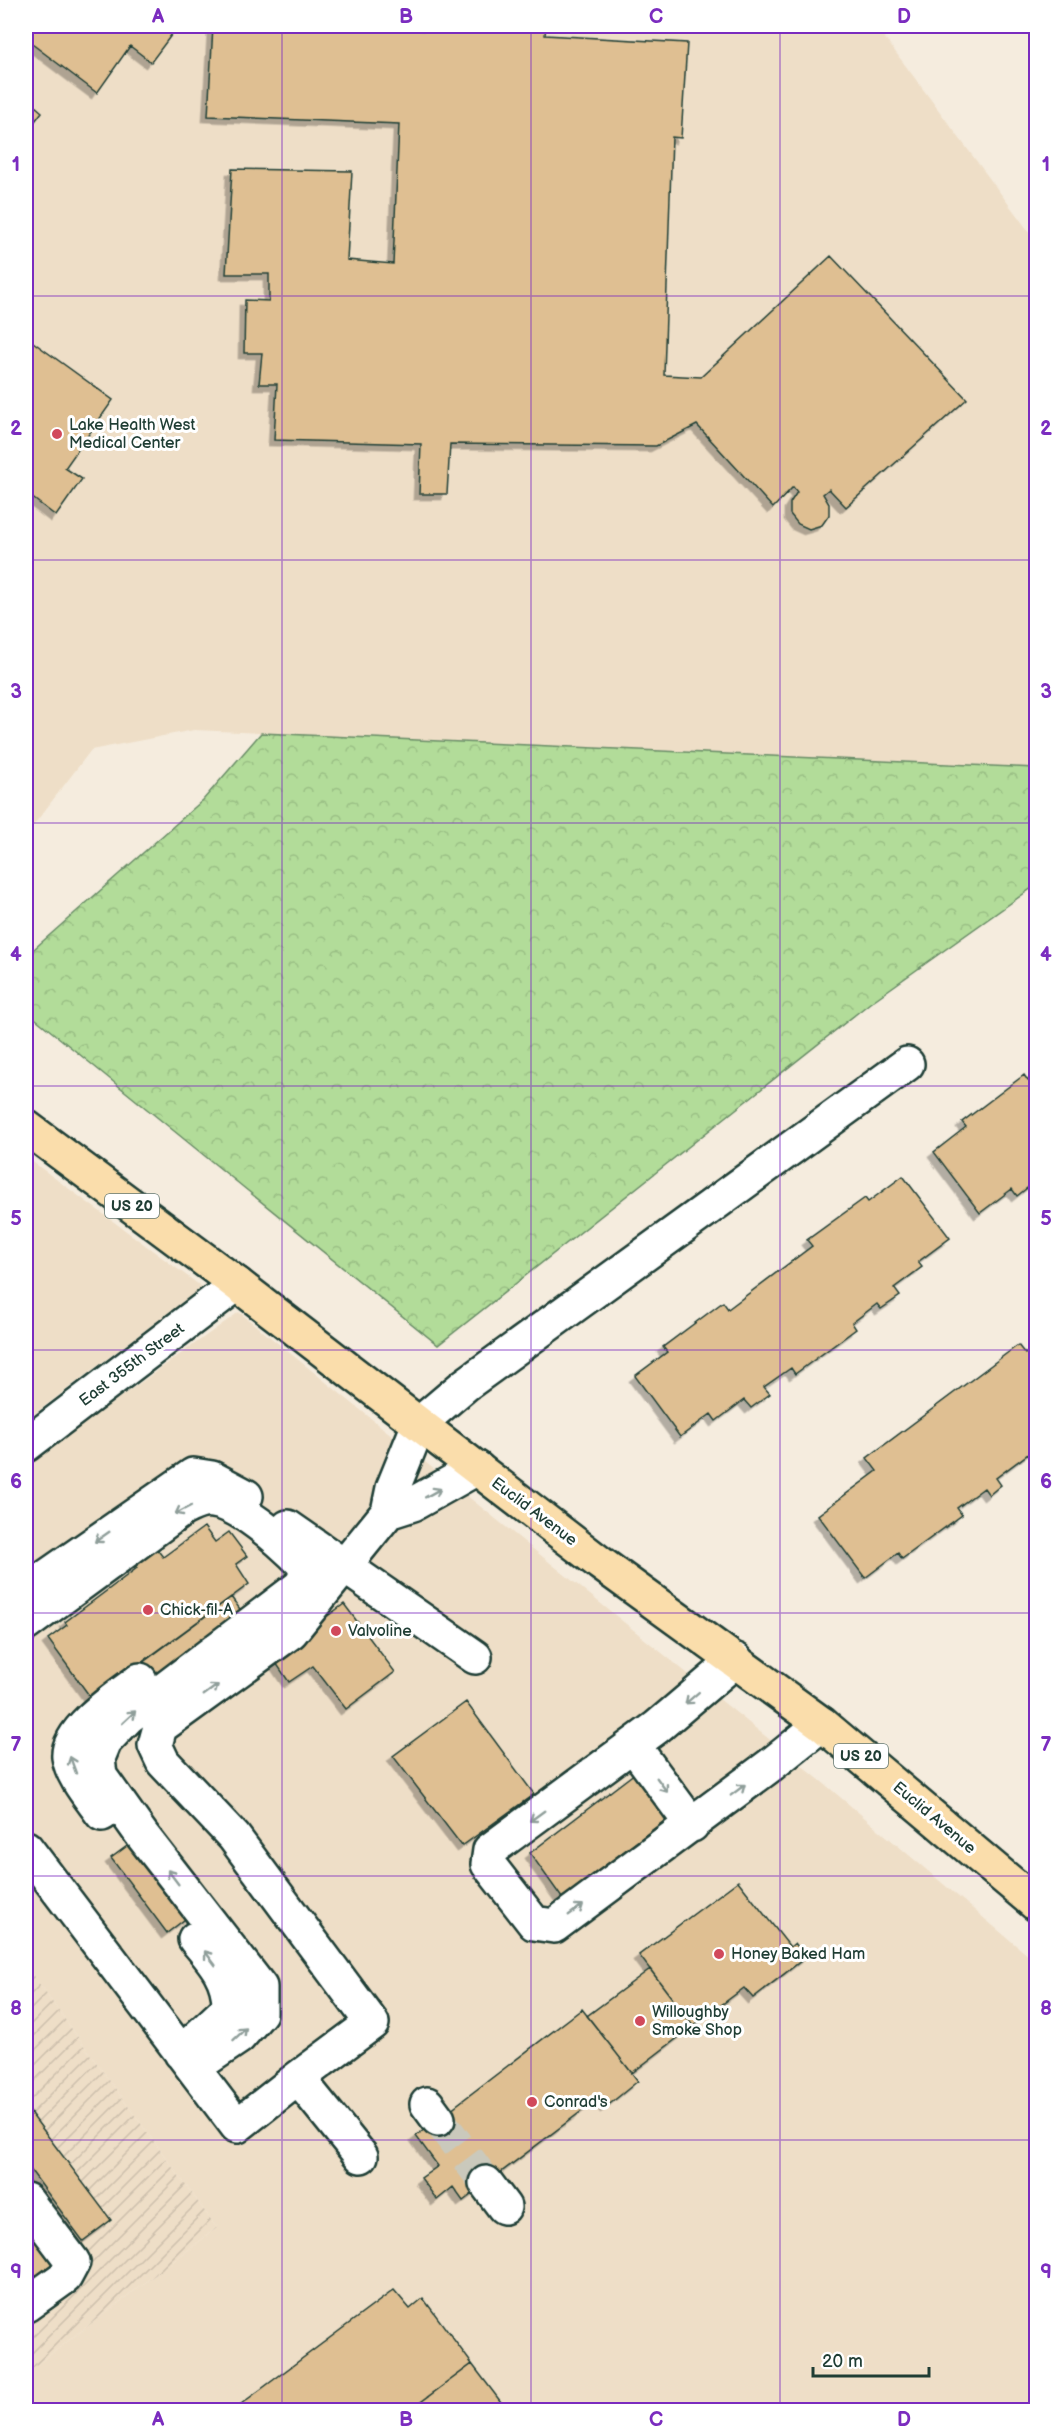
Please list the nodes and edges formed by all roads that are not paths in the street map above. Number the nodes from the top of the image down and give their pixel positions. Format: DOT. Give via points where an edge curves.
graph roads {
  1 [pos="907,1064"];
  2 [pos="26,1127"];
  3 [pos="237,1284"];
  4 [pos="419,1424"];
  5 [pos="26,1445"];
  6 [pos="477,1468"];
  7 [pos="388,1512"];
  8 [pos="290,1539"];
  9 [pos="345,1567"];
  10 [pos="26,1591"];
  11 [pos="26,1624"];
  12 [pos="476,1657"];
  13 [pos="736,1660"];
  14 [pos="822,1724"];
  15 [pos="633,1745"];
  16 [pos="692,1825"];
  17 [pos="26,1848"];
  18 [pos="1036,1904"];
  19 [pos="187,2060"];
  20 [pos="298,2078"];
  21 [pos="360,2156"];
  22 [pos="26,2200"];
  23 [pos="26,2305"];
  1 -- 4 [label="street" via="465,1385"];
  2 -- 3 [label="main road, Euclid Avenue / US 20"];
  3 -- 4 [label="main road, Euclid Avenue / US 20"];
  3 -- 5 [label="street, East 355th Street"];
  4 -- 6 [label="main road, Euclid Avenue / US 20"];
  4 -- 7 [label="street" via="393,1488"];
  7 -- 6 [label="street, one-way" via="413,1504"];
  6 -- 13 [label="main road, Euclid Avenue / US 20" via="600,1563"];
  7 -- 9 [label="street"];
  8 -- 9 [label="street"];
  8 -- 10 [label="street, one-way" via="244,1495 212,1478 193,1475"];
  8 -- 11 [label="street, one-way" via="225,1505 205,1500 183,1509"];
  19 -- 8 [label="street, one-way" via="229,2008 229,1990 213,1960 125,1848 75,1774 69,1756 73,1740 88,1721 292,1568"];
  9 -- 12 [label="street"];
  20 -- 9 [label="street, one-way" via="372,2023 234,1838 163,1762 155,1745 160,1727 291,1632"];
  13 -- 14 [label="main road, Euclid Avenue / US 20"];
  13 -- 15 [label="street, one-way"];
  16 -- 14 [label="street, one-way"];
  14 -- 18 [label="main road, Euclid Avenue / US 20"];
  15 -- 16 [label="street, one-way"];
  15 -- 16 [label="street, one-way" via="490,1850 488,1864 534,1923 554,1926"];
  17 -- 19 [label="street"];
  19 -- 20 [label="street" via="237,2126"];
  20 -- 21 [label="street"];
  22 -- 23 [label="street" via="73,2262 65,2277"];
}
